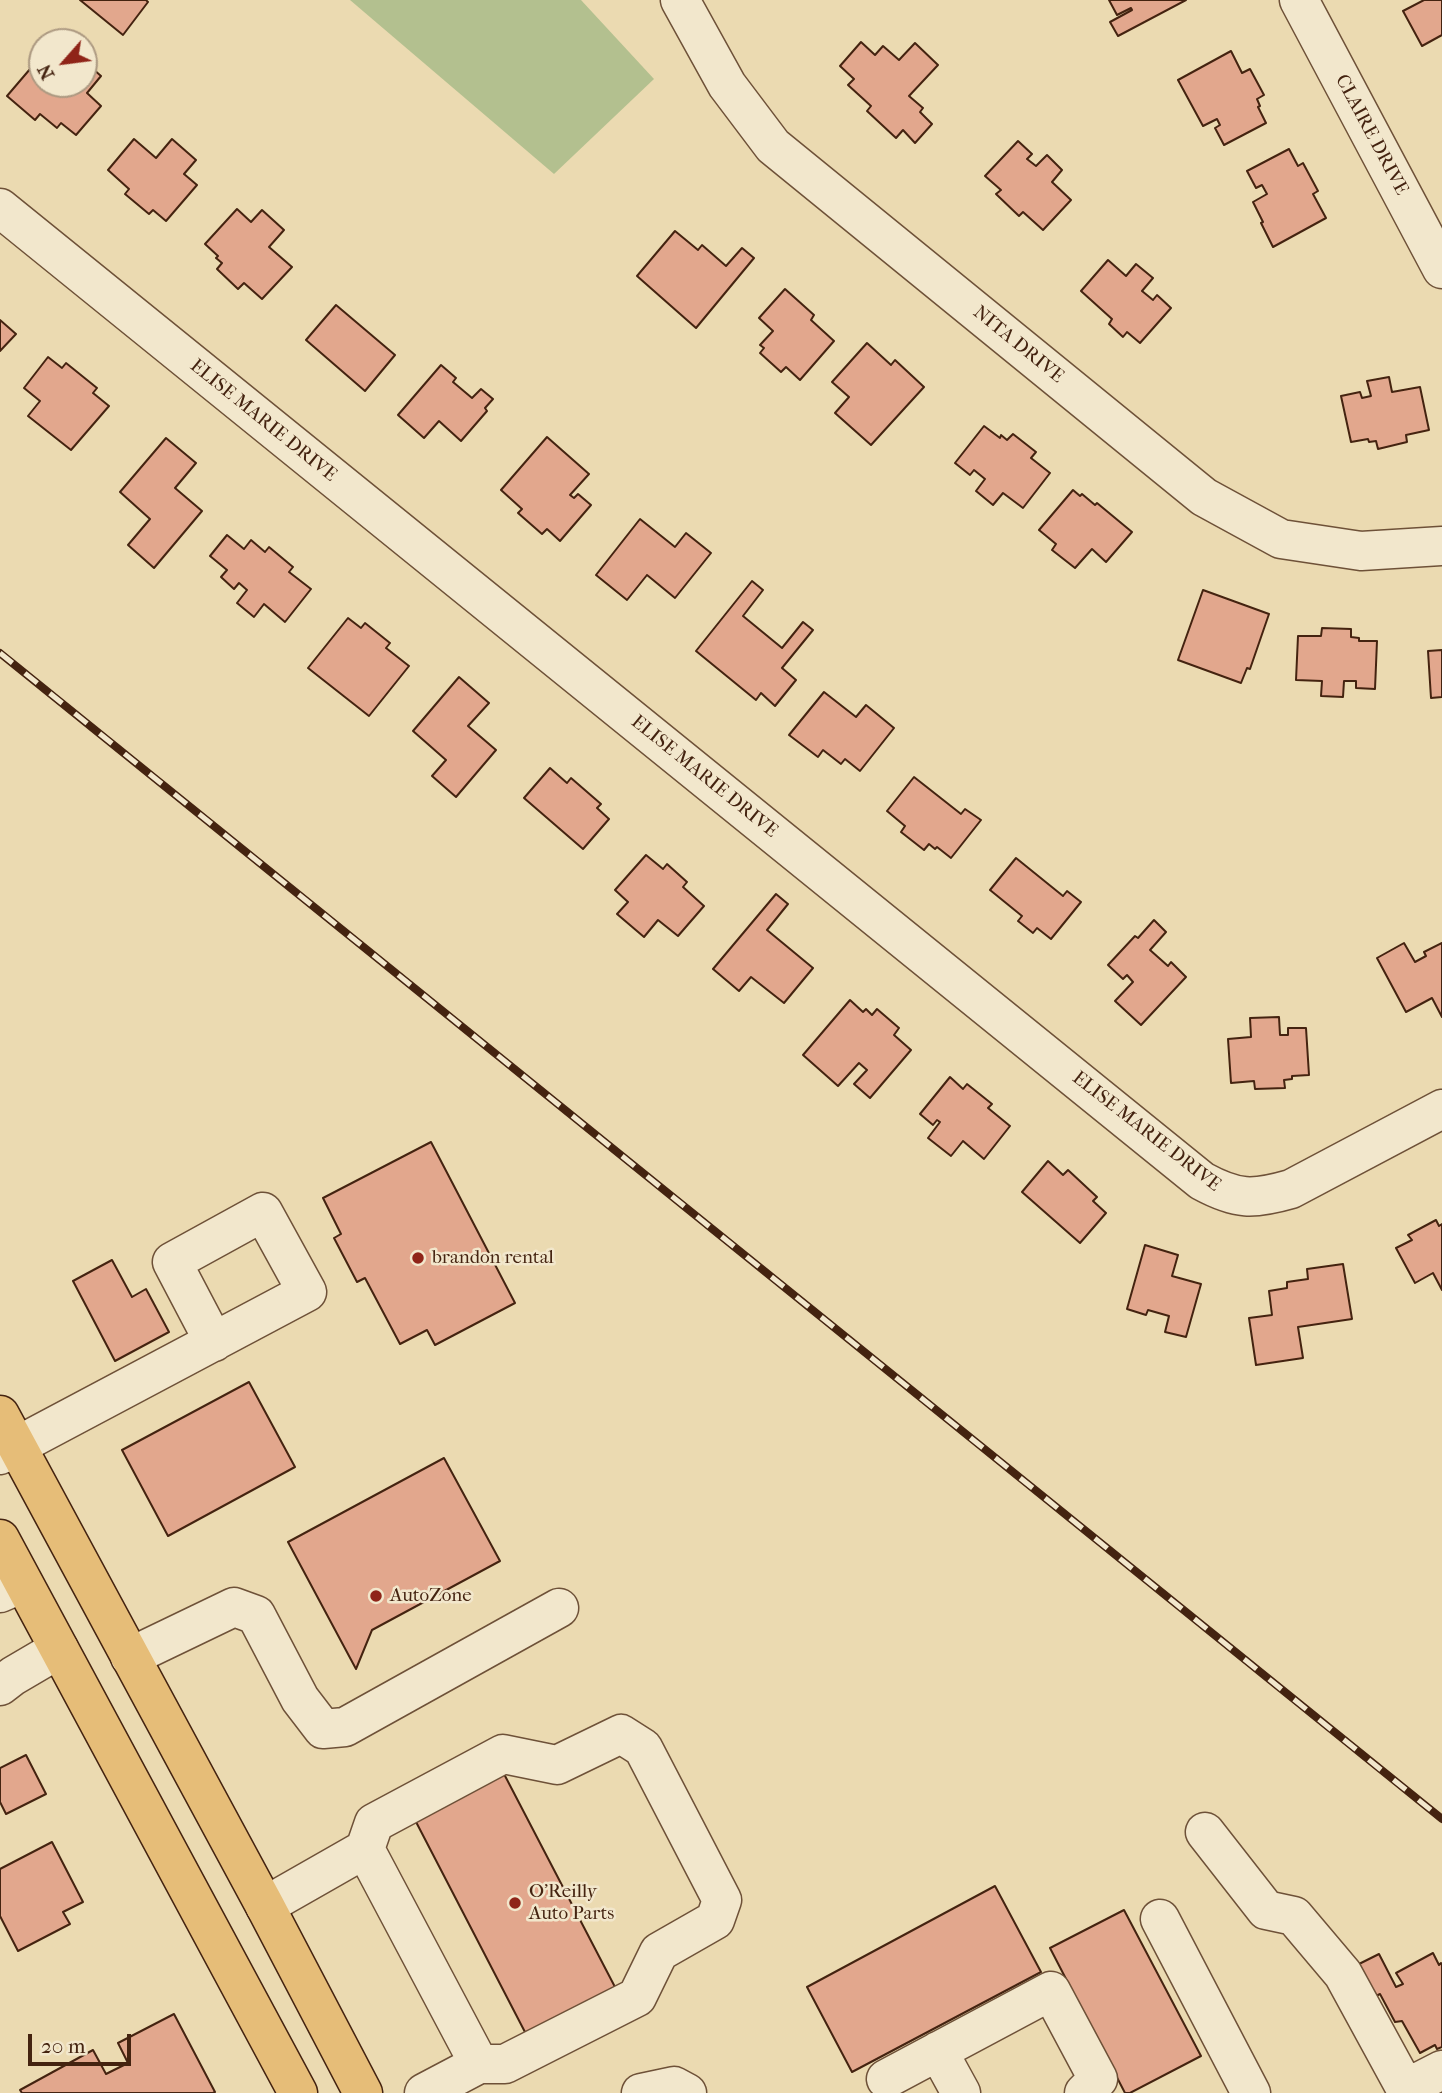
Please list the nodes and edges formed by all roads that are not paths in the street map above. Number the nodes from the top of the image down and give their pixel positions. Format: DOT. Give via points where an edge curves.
graph roads {
  1 [pos="680,0"];
  2 [pos="1299,0"];
  3 [pos="0,208"];
  4 [pos="1442,269"];
  5 [pos="1442,546"];
  6 [pos="1442,1109"];
  7 [pos="214,1342"];
  8 [pos="6,1439"];
  9 [pos="0,1539"];
  10 [pos="12,1588"];
  11 [pos="559,1608"];
  12 [pos="59,1649"];
  13 [pos="130,1657"];
  14 [pos="0,1686"];
  15 [pos="1205,1832"];
  16 [pos="365,1849"];
  17 [pos="265,1906"];
  18 [pos="1160,1919"];
  19 [pos="938,2051"];
  20 [pos="479,2064"];
  21 [pos="1442,2070"];
  22 [pos="886,2079"];
  23 [pos="1407,2091"];
  24 [pos="298,2093"];
  25 [pos="363,2093"];
  26 [pos="424,2093"];
  27 [pos="641,2093"];
  28 [pos="687,2093"];
  29 [pos="961,2093"];
  30 [pos="1084,2093"];
  31 [pos="1251,2093"];
  1 -- 5 [label="street, NITA DRIVE" via="727,85 773,146 1204,497 1281,539 1361,551"];
  2 -- 4 [label="street, CLAIRE DRIVE"];
  3 -- 6 [label="street, ELISE MARIE DRIVE" via="1202,1181 1225,1193 1248,1197 1291,1189"];
  7 -- 8 [label="street"];
  8 -- 13 [label="main road"];
  9 -- 10 [label="main road"];
  10 -- 12 [label="main road"];
  11 -- 13 [label="street" via="345,1727 323,1728 300,1699 256,1615 234,1607"];
  12 -- 14 [label="street"];
  12 -- 24 [label="main road"];
  13 -- 17 [label="main road"];
  15 -- 23 [label="street" via="1266,1910 1294,1916 1343,1975"];
  16 -- 17 [label="street"];
  16 -- 20 [label="street"];
  16 -- 20 [label="street" via="374,1823 503,1754 557,1765 621,1734 643,1748 722,1900 715,1920 659,1952 637,1997 505,2064"];
  17 -- 25 [label="main road"];
  18 -- 31 [label="street"];
  19 -- 22 [label="street"];
  19 -- 29 [label="street"];
  19 -- 30 [label="street" via="1051,1991 1098,2079"];
  20 -- 26 [label="street"];
  21 -- 23 [label="street"];
  27 -- 28 [label="street" via="674,2086"];
}
